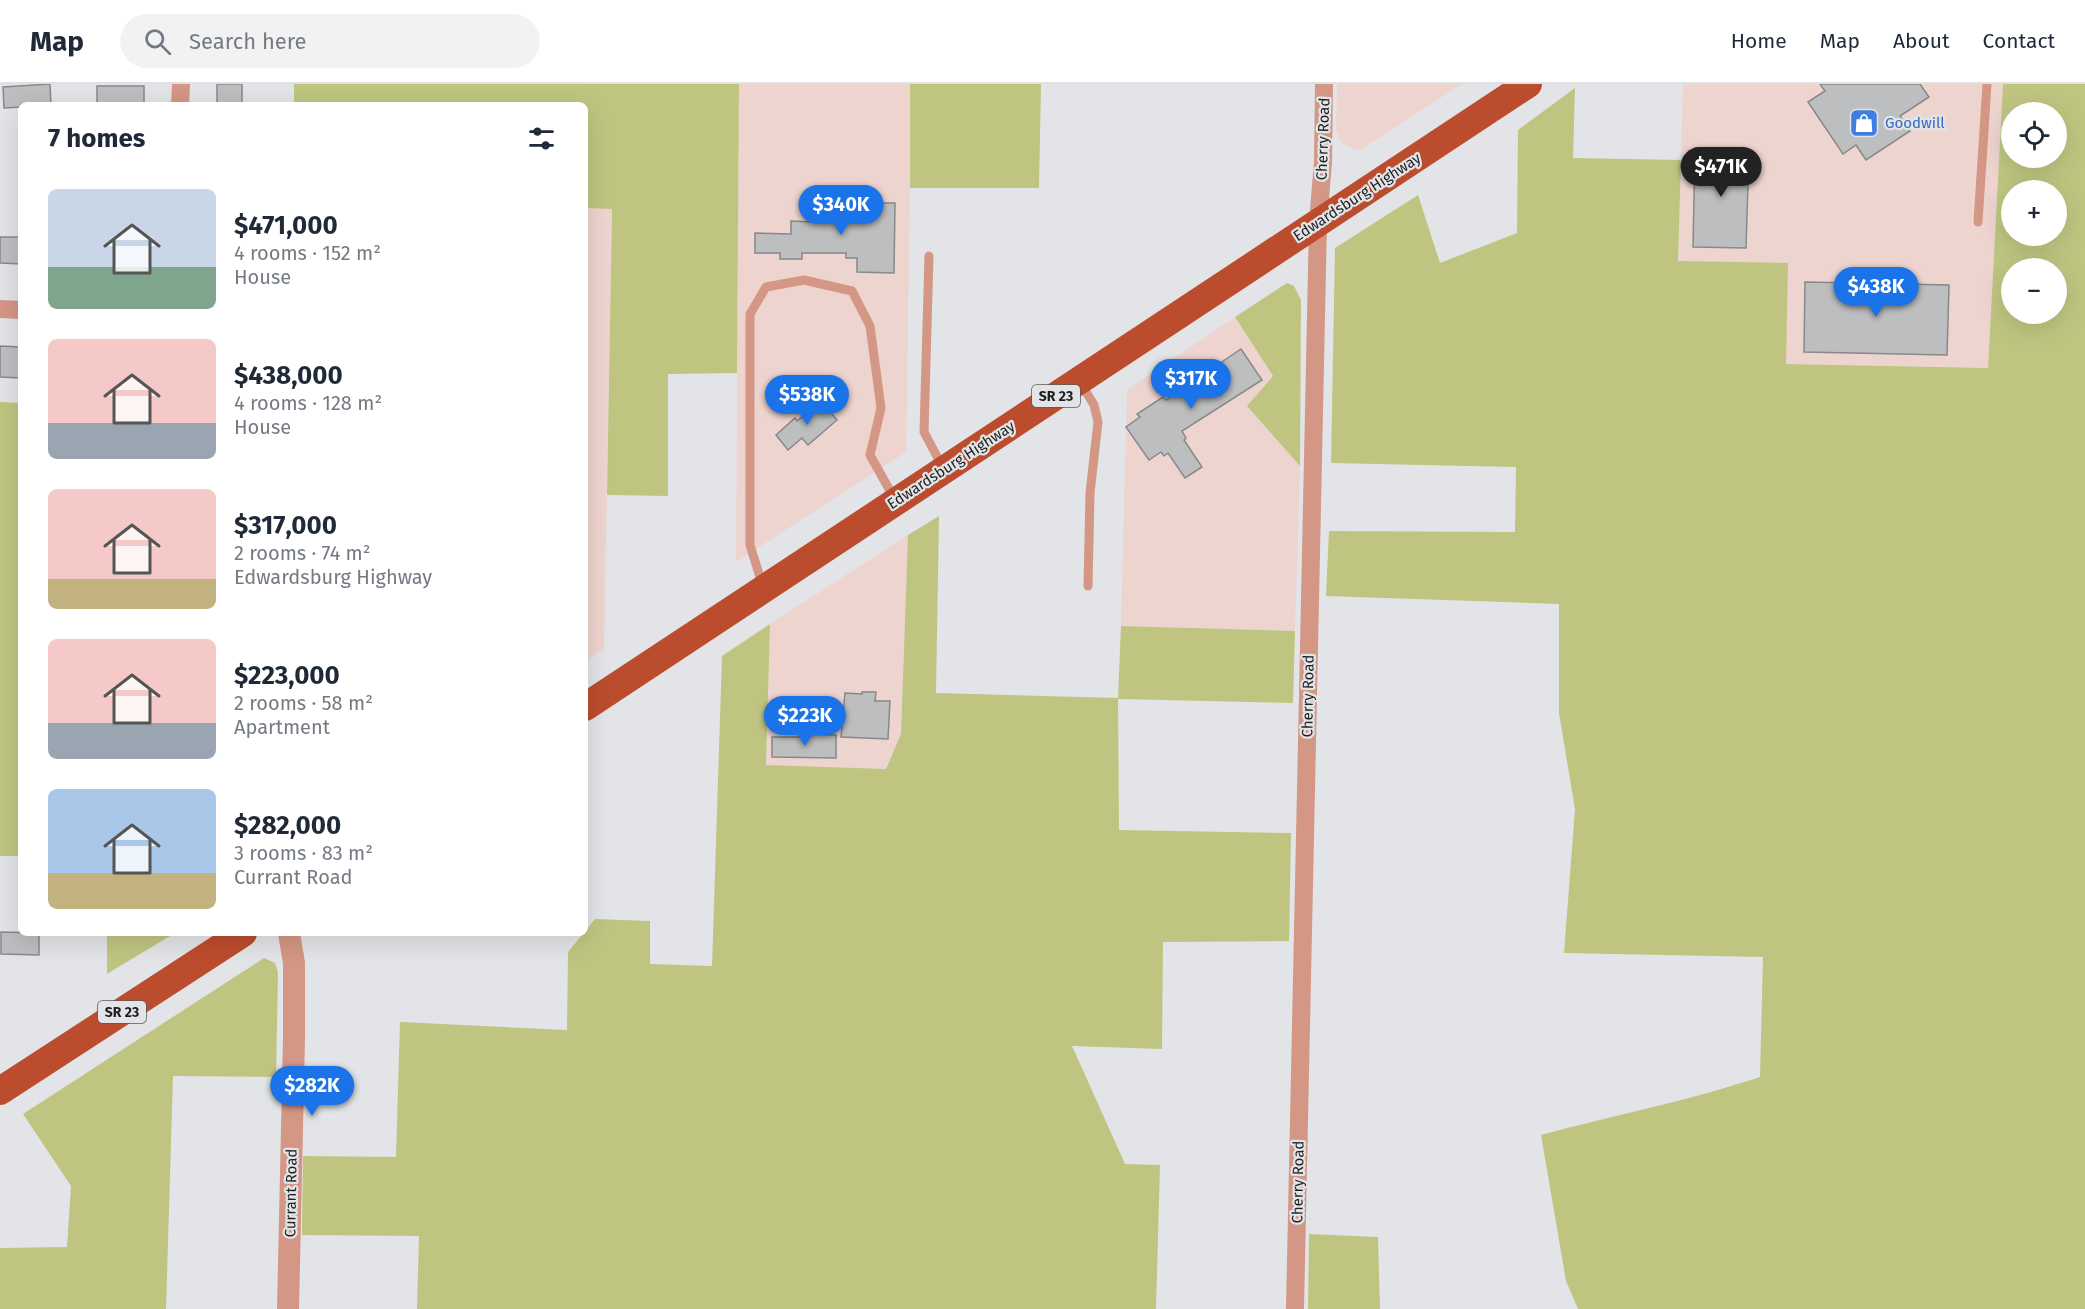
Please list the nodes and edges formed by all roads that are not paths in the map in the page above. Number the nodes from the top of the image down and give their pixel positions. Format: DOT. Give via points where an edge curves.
graph roads {
  1 [pos="181,84"];
  2 [pos="1324,84"];
  3 [pos="1528,84"];
  4 [pos="1987,84"];
  5 [pos="180,102"];
  6 [pos="1318,222"];
  7 [pos="1978,222"];
  8 [pos="929,256"];
  9 [pos="0,309"];
  10 [pos="18,310"];
  11 [pos="1079,380"];
  12 [pos="945,470"];
  13 [pos="896,502"];
  14 [pos="1088,586"];
  15 [pos="764,589"];
  16 [pos="588,705"];
  17 [pos="238,936"];
  18 [pos="290,936"];
  19 [pos="0,1091"];
  20 [pos="288,1309"];
  21 [pos="1295,1309"];
  1 -- 5 [label="street"];
  2 -- 6 [label="street, Cherry Road"];
  3 -- 6 [label="main road, Edwardsburg Highway / SR 23"];
  4 -- 7 [label="lane"];
  6 -- 11 [label="main road, Edwardsburg Highway / SR 23"];
  6 -- 21 [label="street, Cherry Road"];
  8 -- 12 [label="lane" via="924,432"];
  9 -- 10 [label="street"];
  11 -- 12 [label="main road, Edwardsburg Highway / SR 23"];
  11 -- 14 [label="lane" via="1094,405 1098,422 1090,493"];
  12 -- 13 [label="main road, Edwardsburg Highway / SR 23"];
  13 -- 15 [label="main road, Edwardsburg Highway / SR 23"];
  13 -- 15 [label="lane" via="870,455 881,408 870,326 852,291 804,280 766,287 750,314 750,545"];
  15 -- 16 [label="main road, Edwardsburg Highway / SR 23"];
  17 -- 19 [label="main road, SR 23"];
  18 -- 20 [label="street, Currant Road" via="294,963 294,1038"];
}
